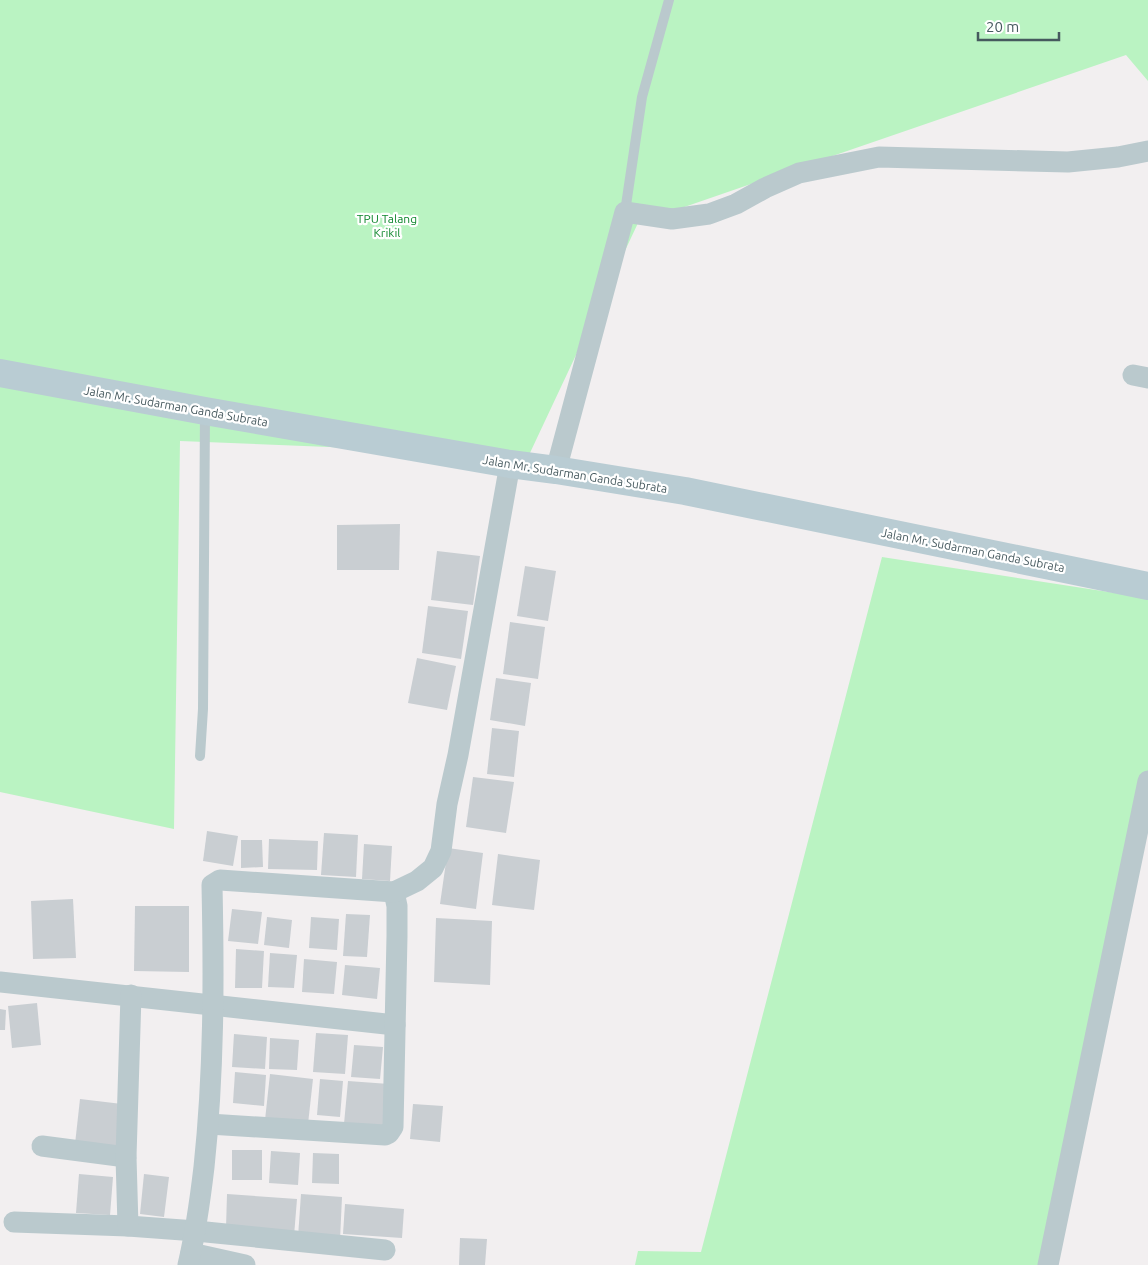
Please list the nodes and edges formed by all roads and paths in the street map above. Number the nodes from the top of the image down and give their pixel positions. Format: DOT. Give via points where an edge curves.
graph roads {
  1 [pos="669,0"];
  2 [pos="1148,152"];
  3 [pos="625,212"];
  4 [pos="0,373"];
  5 [pos="205,412"];
  6 [pos="510,464"];
  7 [pos="556,470"];
  8 [pos="1148,586"];
  9 [pos="200,756"];
  10 [pos="1148,781"];
  11 [pos="394,892"];
  12 [pos="0,982"];
  13 [pos="131,995"];
  14 [pos="214,1006"];
  15 [pos="395,1024"];
  16 [pos="208,1124"];
  17 [pos="42,1146"];
  18 [pos="126,1157"];
  19 [pos="14,1222"];
  20 [pos="128,1226"];
  21 [pos="196,1231"];
  22 [pos="385,1250"];
  23 [pos="189,1259"];
  24 [pos="245,1265"];
  25 [pos="1048,1265"];
  1 -- 3 [label="lane" via="642,97"];
  2 -- 3 [label="street" via="1068,162 879,158 799,174 709,214 672,219"];
  3 -- 7 [label="street"];
  4 -- 5 [label="street, Jalan Mr. Sudarman Ganda Subrata"];
  5 -- 6 [label="street, Jalan Mr. Sudarman Ganda Subrata"];
  5 -- 9 [label="lane"];
  6 -- 7 [label="street, Jalan Mr. Sudarman Ganda Subrata"];
  6 -- 11 [label="street" via="441,851 433,868 417,881"];
  7 -- 8 [label="street, Jalan Mr. Sudarman Ganda Subrata" via="685,491"];
  10 -- 25 [label="street"];
  11 -- 14 [label="street" via="214,882"];
  11 -- 15 [label="street" via="398,936"];
  12 -- 13 [label="street"];
  13 -- 14 [label="street"];
  13 -- 18 [label="street"];
  14 -- 15 [label="street"];
  14 -- 16 [label="street"];
  15 -- 16 [label="street" via="393,1127 385,1136"];
  16 -- 21 [label="street"];
  17 -- 18 [label="street"];
  18 -- 20 [label="street"];
  19 -- 20 [label="street"];
  20 -- 21 [label="street"];
  21 -- 22 [label="street"];
  21 -- 23 [label="street"];
  23 -- 24 [label="street"];
}
